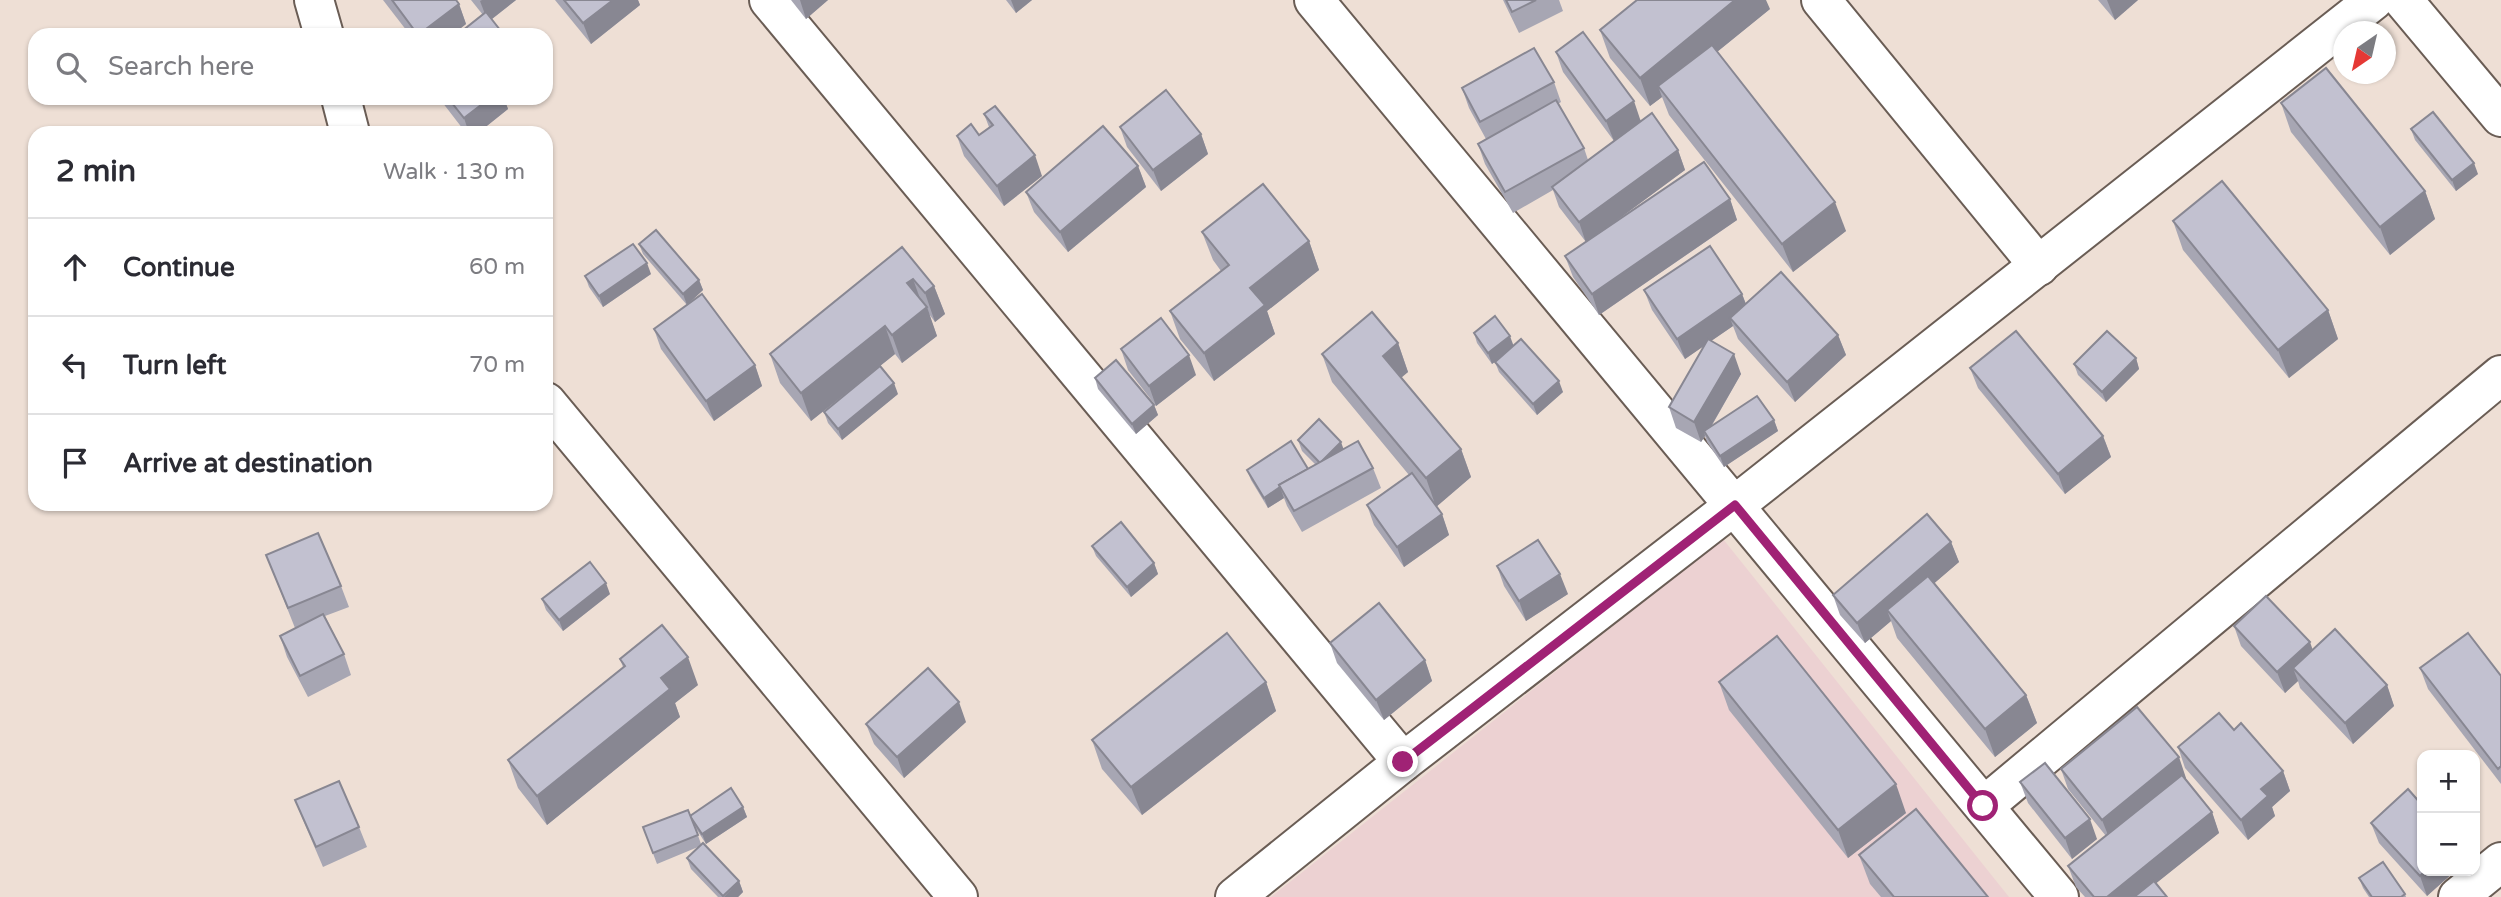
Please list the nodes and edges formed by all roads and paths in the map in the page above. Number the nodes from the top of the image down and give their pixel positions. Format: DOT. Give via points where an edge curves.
graph roads {
  1 [pos="314,0"];
  2 [pos="769,0"];
  3 [pos="1314,0"];
  4 [pos="1821,0"];
  5 [pos="2374,0"];
  6 [pos="2403,0"];
  7 [pos="322,28"];
  8 [pos="343,105"];
  9 [pos="2501,117"];
  10 [pos="348,126"];
  11 [pos="2039,266"];
  12 [pos="2501,375"];
  13 [pos="553,410"];
  14 [pos="1735,505"];
  15 [pos="1403,762"];
  16 [pos="1983,806"];
  17 [pos="2501,862"];
  18 [pos="958,897"];
  19 [pos="1235,897"];
  20 [pos="2059,897"];
  21 [pos="2458,897"];
  1 -- 7 [label="street"];
  2 -- 15 [label="street"];
  3 -- 14 [label="street"];
  4 -- 11 [label="street"];
  5 -- 11 [label="street"];
  6 -- 9 [label="street"];
  8 -- 10 [label="street"];
  11 -- 14 [label="street"];
  12 -- 16 [label="street"];
  13 -- 18 [label="street"];
  14 -- 15 [label="street"];
  14 -- 16 [label="street"];
  15 -- 19 [label="street"];
  16 -- 20 [label="street"];
  17 -- 21 [label="street"];
}
